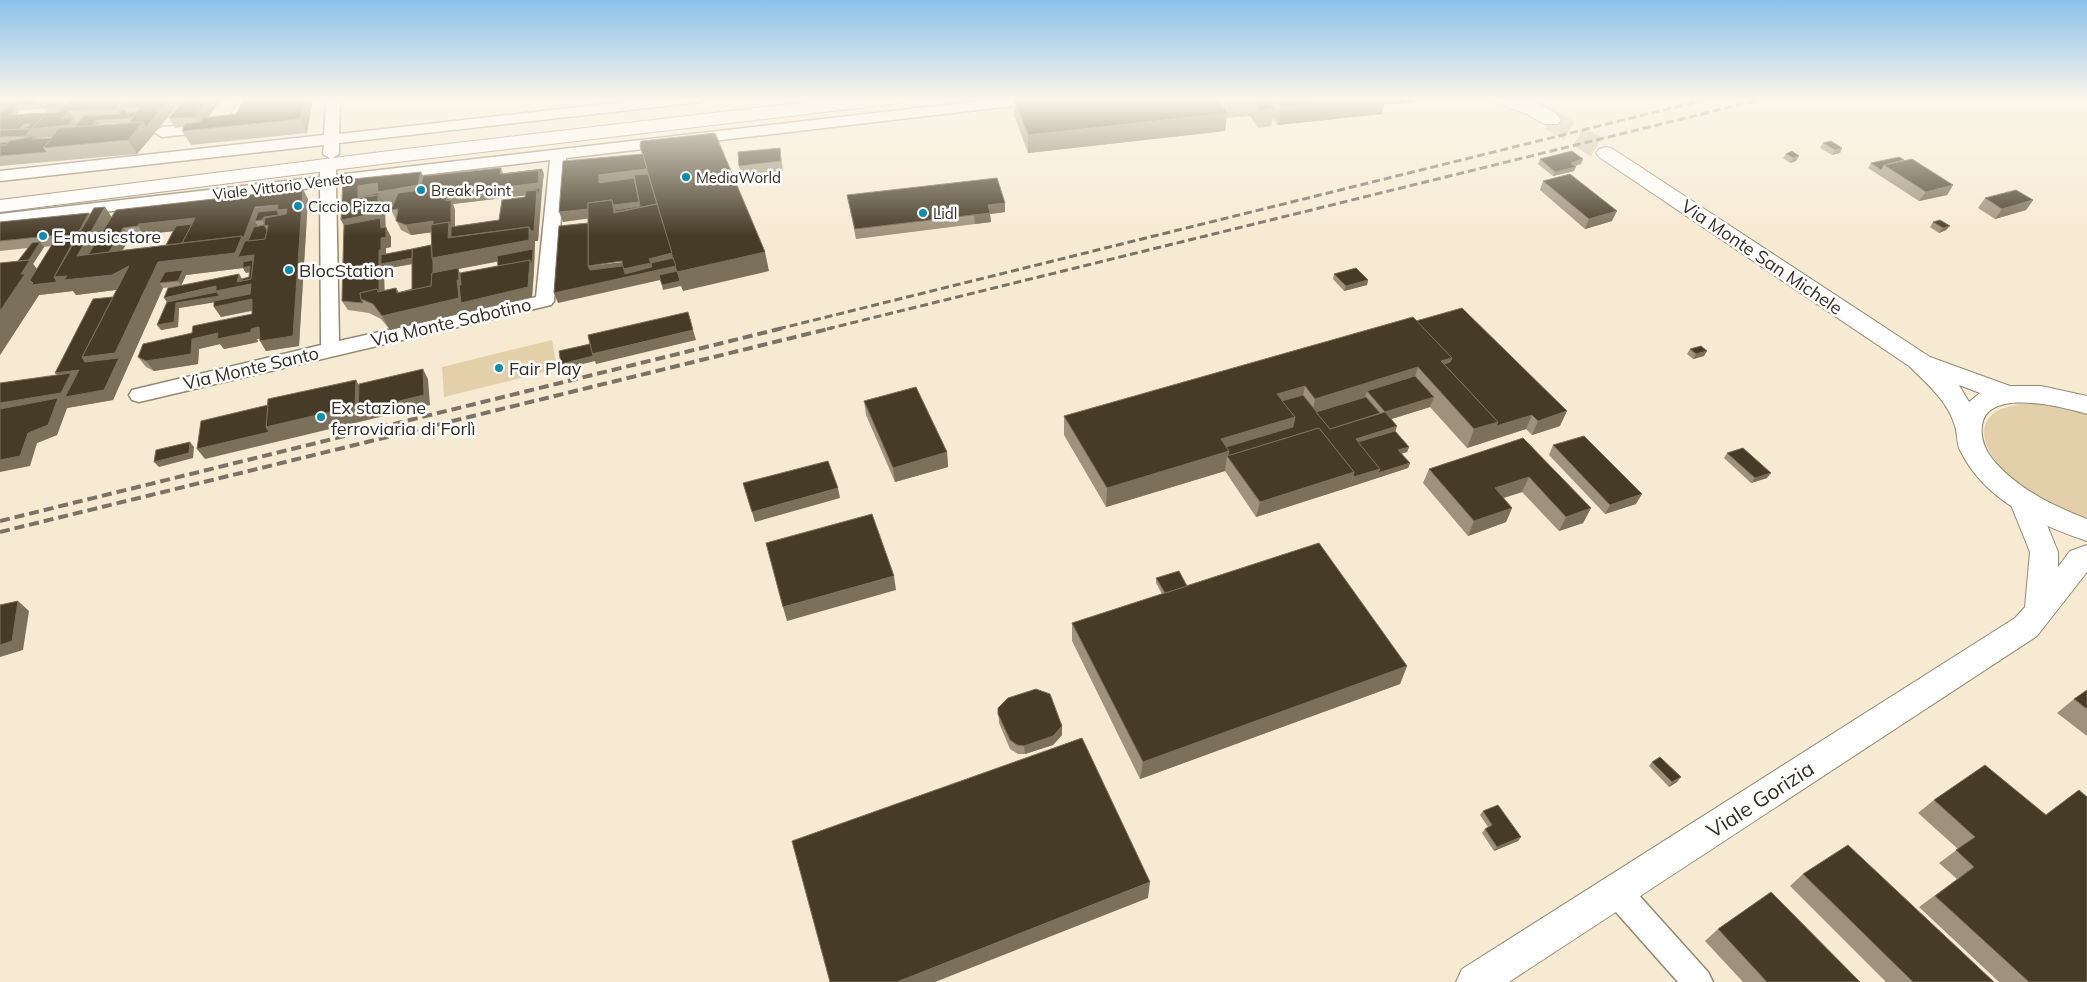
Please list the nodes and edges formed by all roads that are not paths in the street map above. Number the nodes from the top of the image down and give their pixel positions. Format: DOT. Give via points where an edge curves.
graph roads {
  1 [pos="154,144"];
  2 [pos="304,144"];
  3 [pos="332,144"];
  4 [pos="501,144"];
  5 [pos="640,144"];
  6 [pos="1606,153"];
  7 [pos="558,155"];
  8 [pos="143,160"];
  9 [pos="328,169"];
  10 [pos="0,176"];
  11 [pos="0,191"];
  12 [pos="123,192"];
  13 [pos="0,206"];
  14 [pos="0,219"];
  15 [pos="330,349"];
  16 [pos="1918,360"];
  17 [pos="2008,394"];
  18 [pos="138,395"];
  19 [pos="2087,405"];
  20 [pos="1968,426"];
  21 [pos="2023,500"];
  22 [pos="2087,530"];
  23 [pos="2087,556"];
  24 [pos="2040,610"];
  25 [pos="1617,892"];
  26 [pos="1475,982"];
  27 [pos="1698,982"];
  1 -- 8 [label="street"];
  2 -- 8 [label="street"];
  3 -- 9 [label="street, Via Monte Santo"];
  4 -- 9 [label="main road, Viale Vittorio Veneto" via="397,156"];
  5 -- 7 [label="street, Viale Vittorio Veneto"];
  6 -- 16 [label="main road, Via Monte San Michele"];
  7 -- 9 [label="street, Viale Vittorio Veneto"];
  7 -- 15 [label="street, Via Monte Sabotino" via="545,301"];
  8 -- 10 [label="street"];
  8 -- 12 [label="street"];
  9 -- 12 [label="main road, Viale Vittorio Veneto"];
  9 -- 15 [label="street, Via Monte Santo"];
  11 -- 12 [label="main road, Viale Vittorio Veneto"];
  12 -- 13 [label="main road, Viale Vittorio Veneto"];
  12 -- 14 [label="street, Viale Vittorio Veneto"];
  15 -- 18 [label="street, Via Monte Santo"];
  16 -- 17 [label="main road, Via Monte San Michele"];
  16 -- 20 [label="main road, Via Monte San Michele" via="1951,392"];
  17 -- 19 [label="main road" via="2034,394"];
  17 -- 20 [label="main road" via="1988,400 1974,411"];
  20 -- 21 [label="main road, Via Monte San Michele" via="1975,454 1994,478"];
  21 -- 22 [label="main road, Via Monte San Michele" via="2055,518"];
  21 -- 24 [label="main road" via="2044,552"];
  23 -- 24 [label="main road, Viale Gorizia" via="2080,559"];
  24 -- 25 [label="main road, Viale Gorizia" via="2026,627"];
  25 -- 26 [label="main road, Viale Gorizia"];
  25 -- 27 [label="street"];
}
